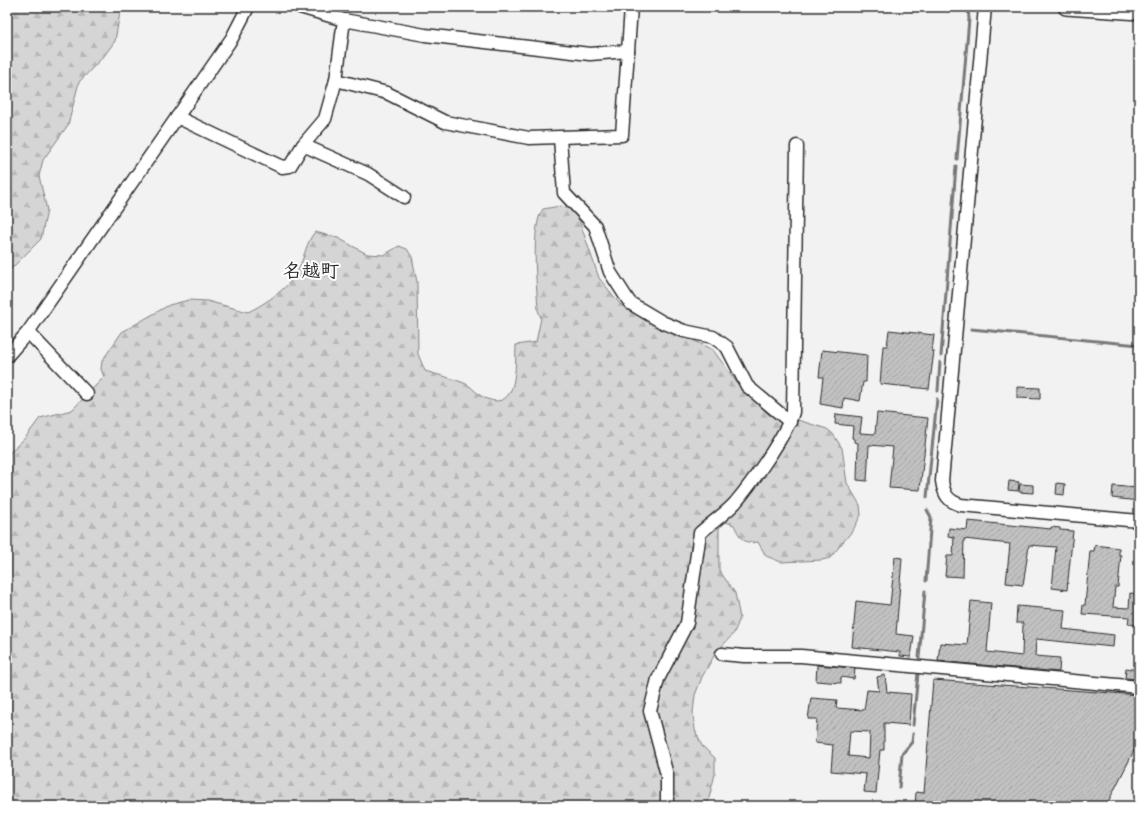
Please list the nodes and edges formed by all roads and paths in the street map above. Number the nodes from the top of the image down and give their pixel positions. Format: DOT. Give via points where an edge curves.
graph roads {
  1 [pos="248,7"];
  2 [pos="300,7"];
  3 [pos="631,7"];
  4 [pos="985,7"];
  5 [pos="1066,7"];
  6 [pos="1139,12"];
  7 [pos="344,20"];
  8 [pos="628,52"];
  9 [pos="336,80"];
  10 [pos="177,117"];
  11 [pos="560,138"];
  12 [pos="303,145"];
  13 [pos="797,146"];
  14 [pos="404,197"];
  15 [pos="28,332"];
  16 [pos="7,356"];
  17 [pos="87,394"];
  18 [pos="790,422"];
  19 [pos="1139,521"];
  20 [pos="722,654"];
  21 [pos="1139,687"];
  22 [pos="667,806"];
  1 -- 10 [label="street" via="232,38"];
  2 -- 7 [label="street"];
  3 -- 8 [label="street"];
  4 -- 19 [label="street" via="943,490 947,498 962,505"];
  5 -- 6 [label="main road"];
  7 -- 8 [label="street" via="425,35 590,54"];
  7 -- 9 [label="street"];
  8 -- 11 [label="street" via="622,135"];
  9 -- 11 [label="street" via="387,93 445,122 530,138"];
  9 -- 12 [label="street" via="325,119"];
  10 -- 12 [label="street" via="282,167 290,166"];
  10 -- 15 [label="street"];
  11 -- 18 [label="street" via="564,193 595,226 610,272 630,303 662,322 684,331 713,337 727,347 747,386"];
  12 -- 14 [label="street" via="368,174"];
  13 -- 18 [label="street" via="793,412"];
  15 -- 16 [label="street"];
  15 -- 17 [label="street"];
  18 -- 22 [label="street" via="734,504 700,533 687,623 658,679 650,711 667,775"];
  20 -- 21 [label="street" via="809,656"];
}
